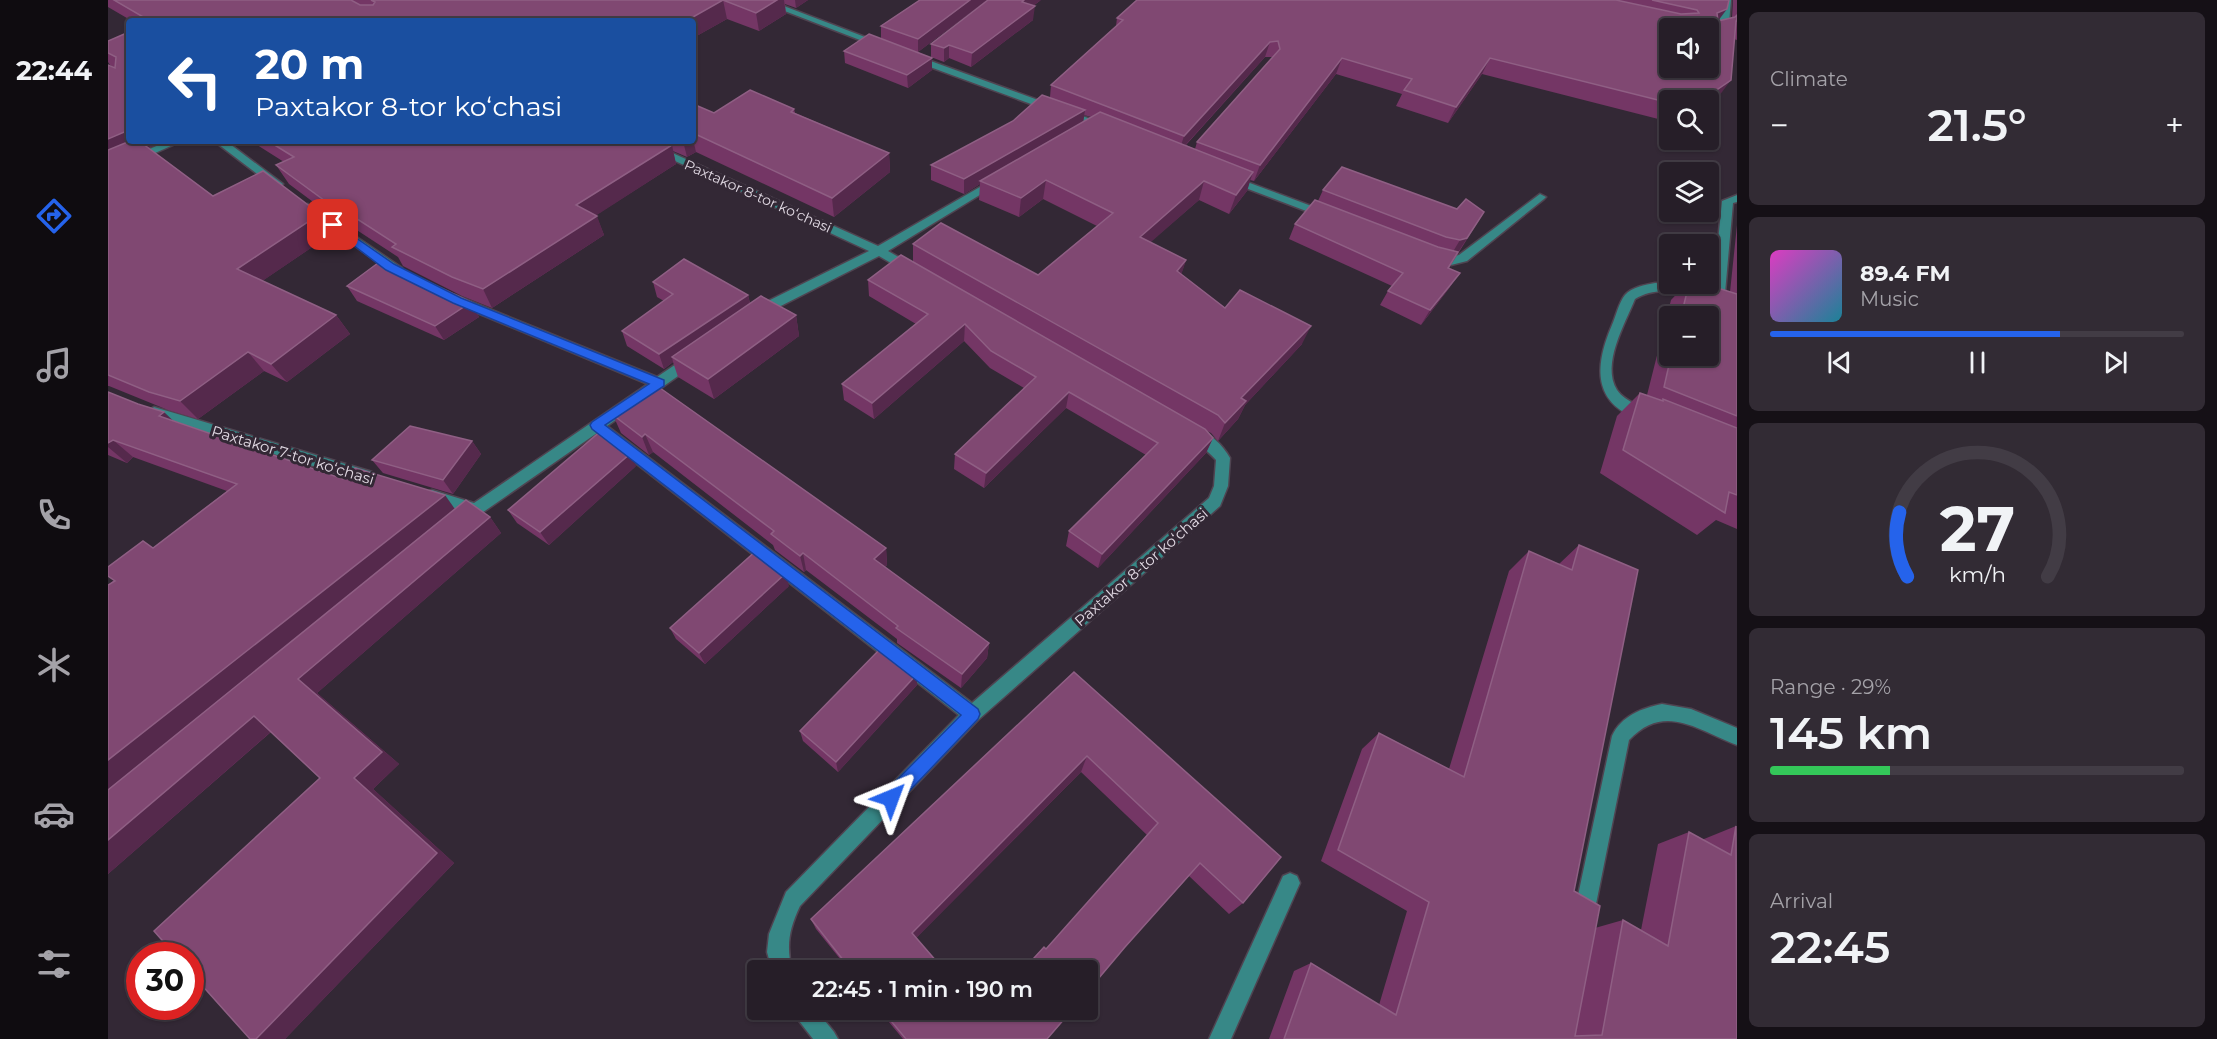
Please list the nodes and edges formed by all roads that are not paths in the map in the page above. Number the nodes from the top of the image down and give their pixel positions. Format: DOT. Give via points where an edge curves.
graph roads {
  1 [pos="760,0"];
  2 [pos="1727,0"];
  3 [pos="1719,29"];
  4 [pos="887,48"];
  5 [pos="918,56"];
  6 [pos="1117,133"];
  7 [pos="170,144"];
  8 [pos="223,144"];
  9 [pos="645,144"];
  10 [pos="108,171"];
  11 [pos="1215,172"];
  12 [pos="1003,178"];
  13 [pos="1540,197"];
  14 [pos="1737,198"];
  15 [pos="1336,219"];
  16 [pos="879,251"];
  17 [pos="1423,253"];
  18 [pos="409,277"];
  19 [pos="930,280"];
  20 [pos="448,296"];
  21 [pos="1723,301"];
  22 [pos="1737,310"];
  23 [pos="750,319"];
  24 [pos="705,351"];
  25 [pos="659,383"];
  26 [pos="141,406"];
  27 [pos="1659,422"];
  28 [pos="596,425"];
  29 [pos="1185,427"];
  30 [pos="386,482"];
  31 [pos="419,492"];
  32 [pos="475,509"];
  33 [pos="448,531"];
  34 [pos="972,714"];
  35 [pos="1737,737"];
  36 [pos="1290,884"];
  37 [pos="1580,934"];
  38 [pos="778,960"];
  39 [pos="811,1020"];
  40 [pos="827,1039"];
  41 [pos="1220,1039"];
  1 -- 4 [label="street"];
  2 -- 3 [label="street"];
  5 -- 6 [label="street" via="1091,127"];
  7 -- 10 [label="street"];
  8 -- 18 [label="street"];
  9 -- 16 [label="street, Paxtakor 8-tor koʻchasi"];
  11 -- 15 [label="street"];
  12 -- 16 [label="street"];
  13 -- 17 [label="street" via="1463,258 1451,261"];
  14 -- 21 [label="street" via="1728,201 1726,210 1719,292"];
  16 -- 19 [label="street, Paxtakor 8-tor koʻchasi"];
  16 -- 23 [label="street" via="768,306"];
  20 -- 25 [label="street"];
  21 -- 22 [label="street"];
  21 -- 27 [label="street" via="1688,291 1650,287 1630,297 1604,365 1606,386 1617,401"];
  24 -- 25 [label="street"];
  25 -- 28 [label="street"];
  26 -- 30 [label="street, Paxtakor 7-tor koʻchasi" via="163,416"];
  28 -- 32 [label="street"];
  28 -- 34 [label="street"];
  29 -- 34 [label="street, Paxtakor 8-tor koʻchasi" via="1205,439 1223,458 1221,486 1215,502"];
  31 -- 32 [label="street"];
  32 -- 33 [label="street"];
  34 -- 38 [label="street, Paxtakor 8-tor koʻchasi" via="793,899 779,928"];
  35 -- 37 [label="street" via="1691,715 1666,712 1643,716 1621,736"];
  36 -- 41 [label="street"];
  39 -- 40 [label="street"];
}
